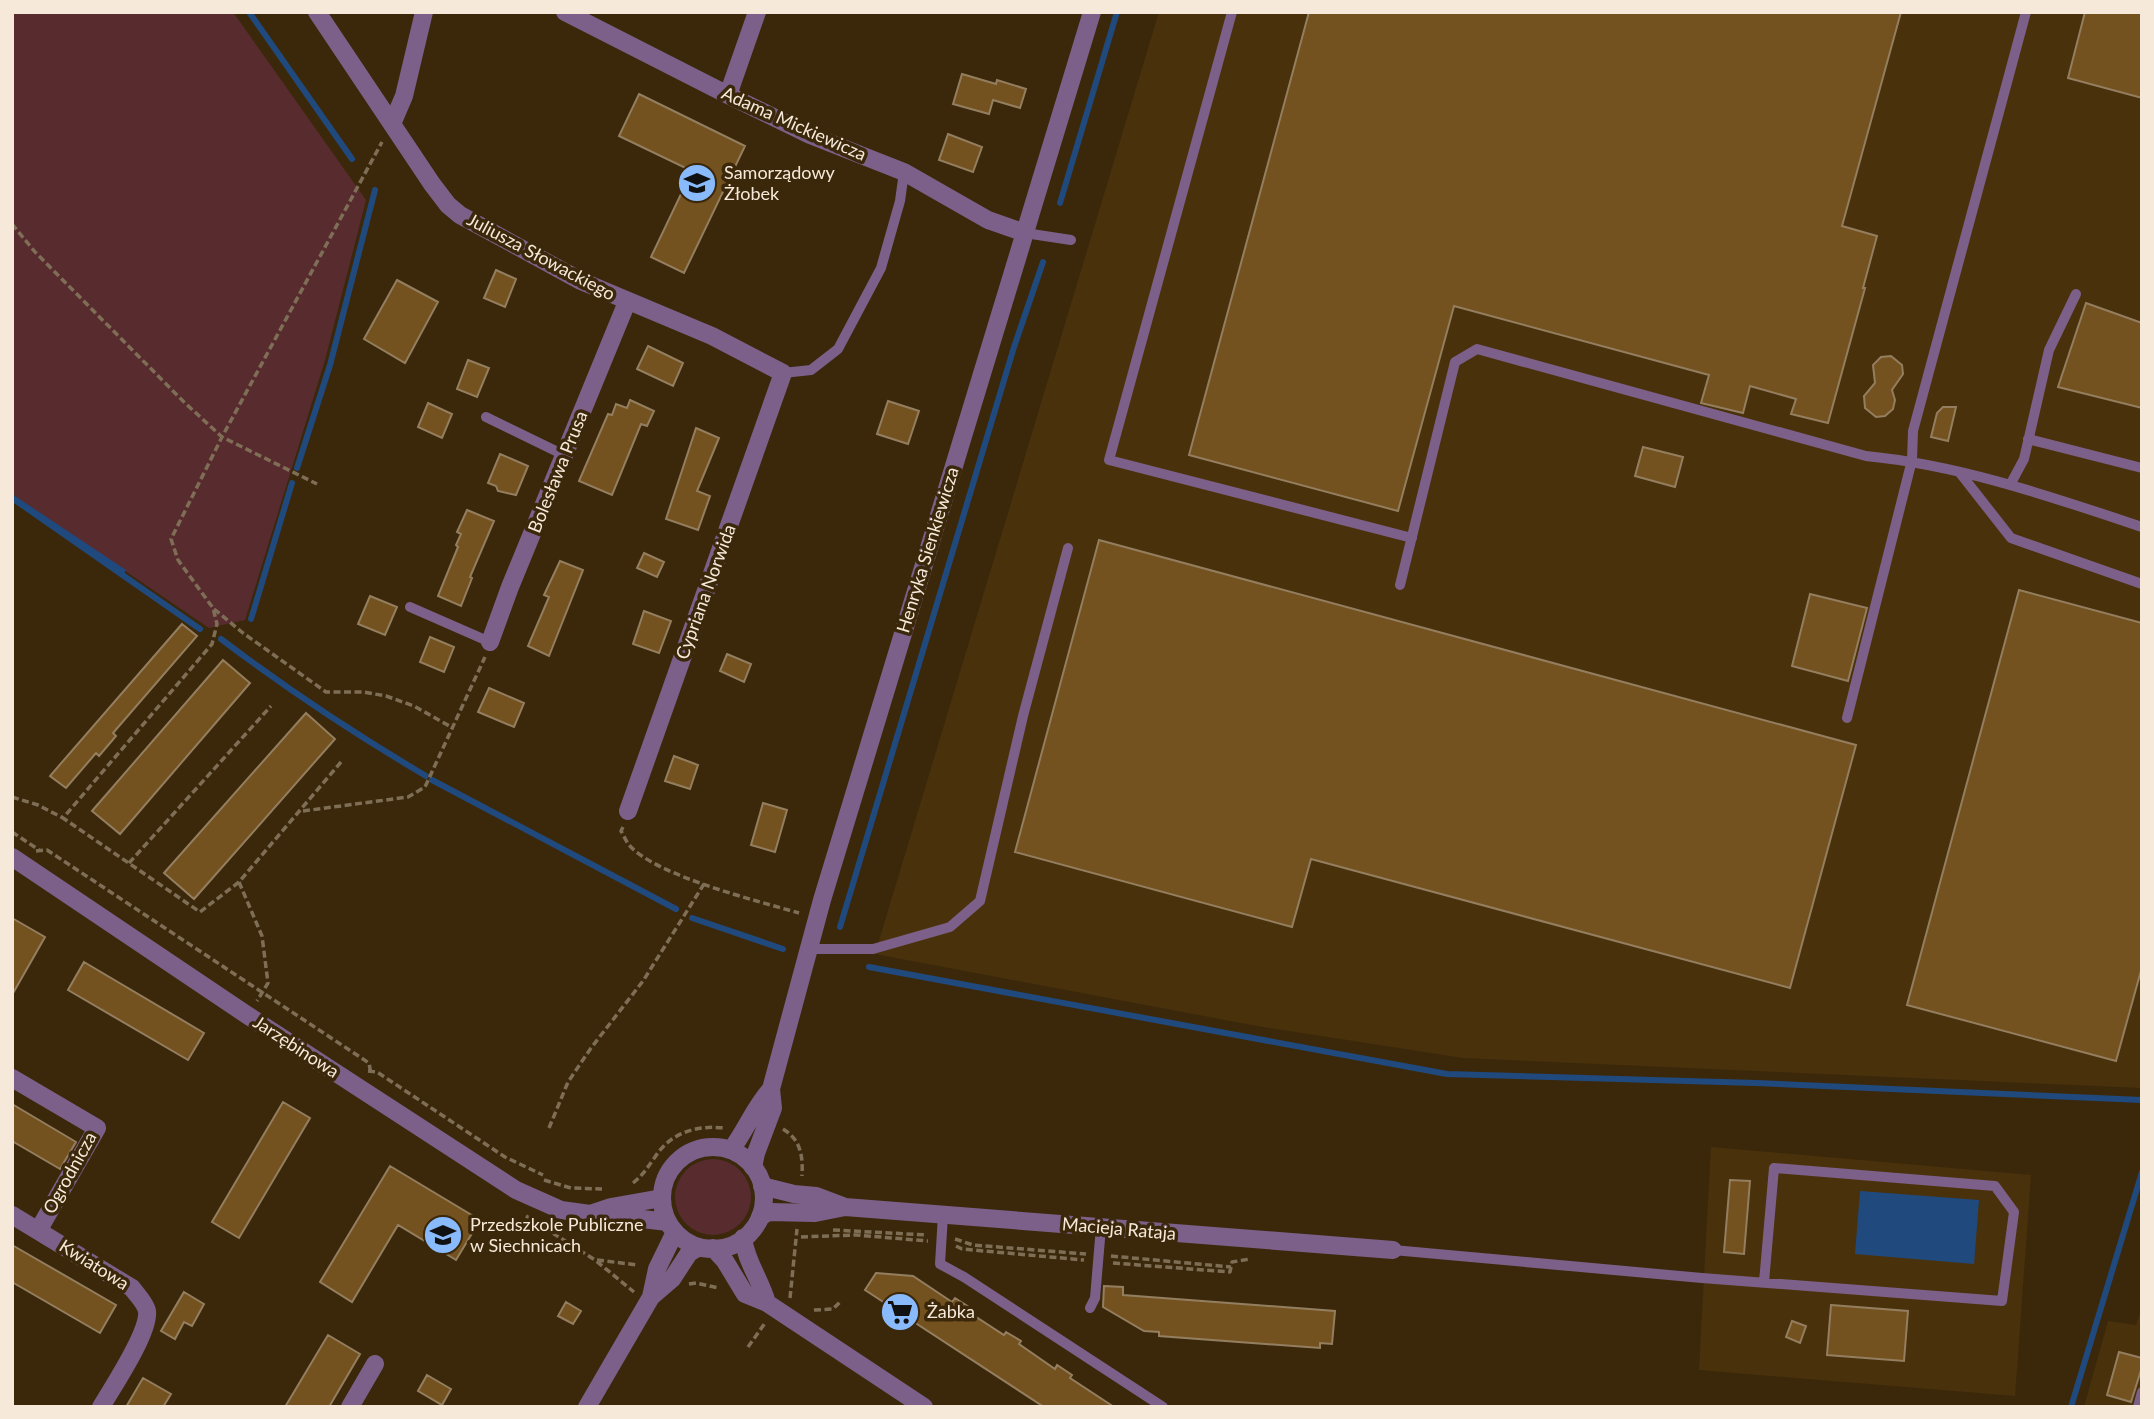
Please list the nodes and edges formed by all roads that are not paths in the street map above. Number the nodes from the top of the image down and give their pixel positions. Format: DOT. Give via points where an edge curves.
graph roads {
  1 [pos="317,12"];
  2 [pos="424,12"];
  3 [pos="565,12"];
  4 [pos="757,12"];
  5 [pos="1092,12"];
  6 [pos="1232,12"];
  7 [pos="2026,12"];
  8 [pos="728,95"];
  9 [pos="392,124"];
  10 [pos="904,172"];
  11 [pos="1025,233"];
  12 [pos="1071,240"];
  13 [pos="2076,295"];
  14 [pos="627,302"];
  15 [pos="783,373"];
  16 [pos="486,418"];
  17 [pos="2028,439"];
  18 [pos="564,455"];
  19 [pos="1912,460"];
  20 [pos="2142,468"];
  21 [pos="1960,473"];
  22 [pos="2010,485"];
  23 [pos="2142,527"];
  24 [pos="1412,538"];
  25 [pos="1068,548"];
  26 [pos="2142,584"];
  27 [pos="1400,585"];
  28 [pos="410,607"];
  29 [pos="490,642"];
  30 [pos="1847,718"];
  31 [pos="628,811"];
  32 [pos="19,855"];
  33 [pos="809,949"];
  34 [pos="12,1078"];
  35 [pos="771,1089"];
  36 [pos="731,1150"];
  37 [pos="753,1167"];
  38 [pos="762,1186"];
  39 [pos="662,1198"];
  40 [pos="845,1207"];
  41 [pos="590,1214"];
  42 [pos="12,1215"];
  43 [pos="943,1215"];
  44 [pos="760,1217"];
  45 [pos="671,1227"];
  46 [pos="1101,1227"];
  47 [pos="38,1231"];
  48 [pos="743,1238"];
  49 [pos="706,1248"];
  50 [pos="1393,1250"];
  51 [pos="1764,1282"];
  52 [pos="651,1297"];
  53 [pos="767,1303"];
  54 [pos="1090,1308"];
  55 [pos="375,1364"];
  56 [pos="2142,1392"];
  57 [pos="101,1407"];
  58 [pos="350,1407"];
  59 [pos="587,1407"];
  60 [pos="924,1407"];
  61 [pos="1163,1407"];
  62 [pos="2138,1407"];
  1 -- 9 [label="street"];
  2 -- 9 [label="street" via="404,96"];
  3 -- 8 [label="street, Adama Mickiewicza"];
  4 -- 8 [label="street"];
  5 -- 11 [label="street, Henryka Sienkiewicza"];
  6 -- 24 [label="lane" via="1109,460"];
  7 -- 19 [label="lane" via="1913,432"];
  8 -- 10 [label="street, Adama Mickiewicza" via="810,135"];
  9 -- 14 [label="street, Juliusza Słowackiego" via="448,205 460,215"];
  10 -- 11 [label="street, Adama Mickiewicza" via="988,220"];
  10 -- 15 [label="lane" via="881,268 838,349 811,370"];
  11 -- 12 [label="lane"];
  11 -- 33 [label="street, Henryka Sienkiewicza"];
  13 -- 17 [label="lane" via="2049,350"];
  14 -- 15 [label="street, Juliusza Słowackiego" via="712,336"];
  14 -- 18 [label="street, Bolesława Prusa"];
  15 -- 31 [label="street, Cypriana Norwida"];
  16 -- 18 [label="lane"];
  17 -- 20 [label="lane"];
  17 -- 22 [label="lane" via="2024,459"];
  18 -- 29 [label="street, Bolesława Prusa"];
  19 -- 21 [label="lane"];
  19 -- 24 [label="lane" via="1866,456 1477,349 1455,362"];
  19 -- 30 [label="lane"];
  21 -- 22 [label="lane"];
  21 -- 26 [label="lane" via="2011,538"];
  22 -- 23 [label="lane"];
  24 -- 27 [label="lane"];
  25 -- 33 [label="lane" via="980,901 950,926 873,949"];
  28 -- 29 [label="lane"];
  32 -- 41 [label="street, Jarzębinowa" via="247,1015 516,1191 561,1210"];
  33 -- 35 [label="street, Henryka Sienkiewicza"];
  34 -- 47 [label="street, Ogrodnicza" via="97,1128"];
  35 -- 36 [label="street, Henryka Sienkiewicza"];
  35 -- 37 [label="street, Henryka Sienkiewicza" via="774,1108"];
  36 -- 37 [label="street"];
  36 -- 39 [label="street" via="698,1149 684,1156 664,1182"];
  37 -- 38 [label="street"];
  38 -- 40 [label="street, Macieja Rataja" via="816,1196"];
  38 -- 44 [label="street"];
  39 -- 41 [label="street, Jarzębinowa"];
  39 -- 45 [label="street"];
  40 -- 43 [label="street, Macieja Rataja"];
  40 -- 44 [label="street, Macieja Rataja" via="815,1213 769,1212"];
  41 -- 45 [label="street, Jarzębinowa"];
  42 -- 47 [label="street, Kwiatowa"];
  43 -- 46 [label="street, Macieja Rataja"];
  43 -- 61 [label="lane" via="940,1265"];
  44 -- 48 [label="street"];
  45 -- 49 [label="street" via="690,1243"];
  45 -- 52 [label="street"];
  46 -- 50 [label="street, Macieja Rataja"];
  46 -- 54 [label="lane" via="1095,1298"];
  47 -- 57 [label="street, Kwiatowa" via="132,1288 147,1311 136,1348"];
  48 -- 49 [label="street" via="729,1246"];
  48 -- 53 [label="street"];
  49 -- 52 [label="street" via="689,1253 672,1279"];
  49 -- 53 [label="street" via="725,1261 745,1294"];
  50 -- 51 [label="lane"];
  51 -- 51 [label="lane" via="2002,1301 2014,1212 1995,1186 1774,1168"];
  52 -- 59 [label="street"];
  53 -- 60 [label="street"];
  55 -- 58 [label="street"];
  56 -- 62 [label="lane"];
}
